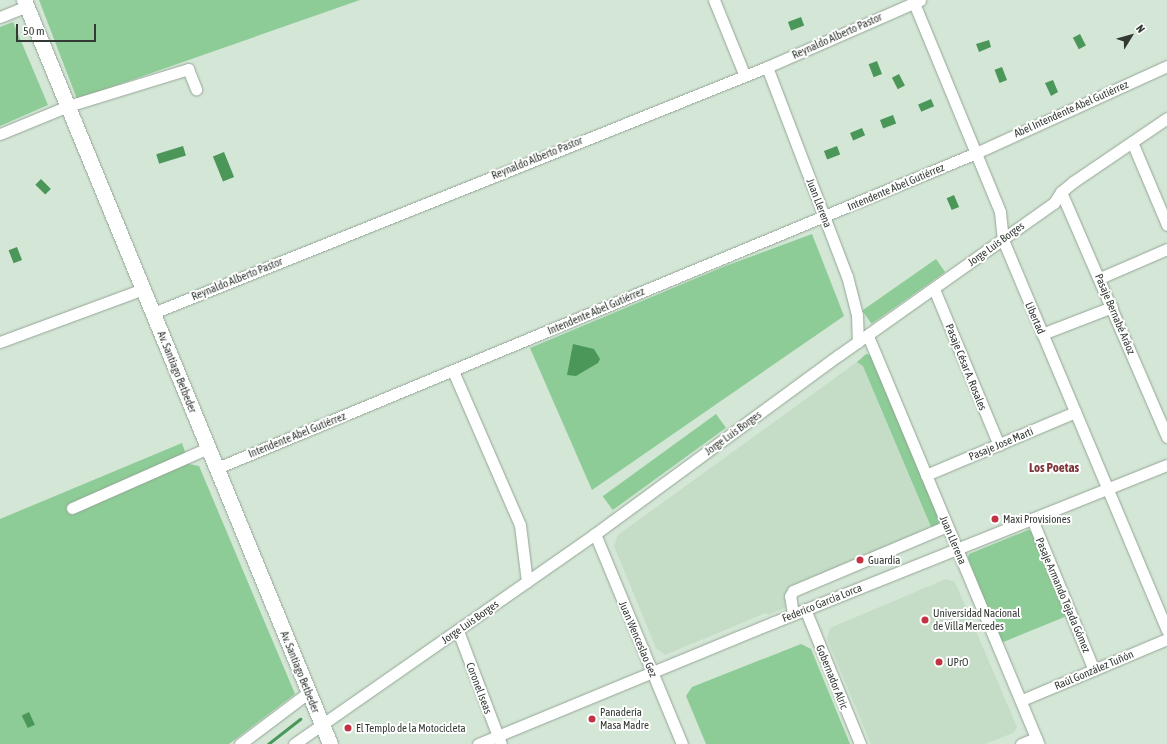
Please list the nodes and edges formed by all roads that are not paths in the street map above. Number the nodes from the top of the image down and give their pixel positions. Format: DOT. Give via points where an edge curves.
graph roads {
  1 [pos="714,0"];
  2 [pos="917,1"];
  3 [pos="26,3"];
  4 [pos="0,17"];
  5 [pos="1167,66"];
  6 [pos="767,67"];
  7 [pos="744,74"];
  8 [pos="196,89"];
  9 [pos="68,106"];
  10 [pos="1167,118"];
  11 [pos="0,134"];
  12 [pos="1132,142"];
  13 [pos="976,153"];
  14 [pos="1061,192"];
  15 [pos="825,216"];
  16 [pos="1167,225"];
  17 [pos="1002,240"];
  18 [pos="1167,249"];
  19 [pos="1100,278"];
  20 [pos="143,289"];
  21 [pos="934,289"];
  22 [pos="1112,307"];
  23 [pos="153,313"];
  24 [pos="1042,334"];
  25 [pos="868,336"];
  26 [pos="0,342"];
  27 [pos="858,342"];
  28 [pos="452,371"];
  29 [pos="1075,412"];
  30 [pos="1167,435"];
  31 [pos="999,445"];
  32 [pos="208,448"];
  33 [pos="1167,465"];
  34 [pos="217,468"];
  35 [pos="926,475"];
  36 [pos="1108,489"];
  37 [pos="72,508"];
  38 [pos="1032,519"];
  39 [pos="947,526"];
  40 [pos="595,534"];
  41 [pos="957,549"];
  42 [pos="527,582"];
  43 [pos="805,609"];
  44 [pos="793,614"];
  45 [pos="1167,630"];
  46 [pos="458,631"];
  47 [pos="1167,639"];
  48 [pos="1094,670"];
  49 [pos="652,672"];
  50 [pos="309,692"];
  51 [pos="1022,700"];
  52 [pos="322,723"];
  53 [pos="500,740"];
  54 [pos="1038,741"];
  55 [pos="240,744"];
  56 [pos="294,744"];
  57 [pos="330,744"];
  58 [pos="478,744"];
  59 [pos="682,744"];
  60 [pos="860,744"];
  61 [pos="1021,744"];
  1 -- 7 [label="street"];
  2 -- 6 [label="street, Reynaldo Alberto Pastor"];
  2 -- 13 [label="street, Libertad"];
  3 -- 4 [label="street"];
  3 -- 9 [label="main road, Av. Santiago Betbeder"];
  5 -- 13 [label="street, Abel Intendente Abel Gutiérrez"];
  6 -- 7 [label="street, Reynaldo Alberto Pastor"];
  6 -- 15 [label="street, Juan Llerena"];
  7 -- 23 [label="street, Reynaldo Alberto Pastor"];
  8 -- 9 [label="street" via="188,69"];
  9 -- 11 [label="street"];
  9 -- 20 [label="main road, Av. Santiago Betbeder"];
  10 -- 12 [label="street, Jorge Luis Borges"];
  12 -- 14 [label="street, Jorge Luis Borges"];
  12 -- 16 [label="street"];
  13 -- 15 [label="street, Intendente Abel Gutiérrez"];
  13 -- 17 [label="street, Libertad" via="1000,212"];
  14 -- 17 [label="street, Jorge Luis Borges" via="1054,203"];
  14 -- 19 [label="street, Pasaje Bernabé Aráoz"];
  15 -- 27 [label="street, Juan Llerena" via="847,276 857,315"];
  15 -- 28 [label="street, Intendente Abel Gutiérrez"];
  17 -- 21 [label="street, Jorge Luis Borges"];
  17 -- 24 [label="street, Libertad"];
  18 -- 19 [label="street"];
  19 -- 22 [label="street, Pasaje Bernabé Aráoz"];
  20 -- 23 [label="main road, Av. Santiago Betbeder"];
  20 -- 26 [label="street"];
  21 -- 25 [label="street, Jorge Luis Borges"];
  21 -- 31 [label="street, Pasaje César A. Rosales"];
  22 -- 24 [label="street"];
  22 -- 30 [label="street, Pasaje Bernabé Aráoz"];
  23 -- 32 [label="main road, Av. Santiago Betbeder"];
  24 -- 29 [label="street, Libertad"];
  25 -- 27 [label="street, Jorge Luis Borges"];
  25 -- 35 [label="street, Juan Llerena"];
  27 -- 40 [label="street, Jorge Luis Borges"];
  28 -- 34 [label="street, Intendente Abel Gutiérrez"];
  28 -- 42 [label="street" via="520,525"];
  29 -- 31 [label="street, Pasaje Jose Marti"];
  29 -- 36 [label="street, Libertad"];
  31 -- 35 [label="street, Pasaje Jose Marti"];
  32 -- 34 [label="main road, Av. Santiago Betbeder"];
  32 -- 37 [label="street"];
  33 -- 36 [label="street, Federico García Lorca"];
  34 -- 50 [label="main road, Av. Santiago Betbeder"];
  35 -- 39 [label="street, Juan Llerena"];
  36 -- 38 [label="street, Federico García Lorca"];
  36 -- 45 [label="street, Libertad"];
  38 -- 41 [label="street, Federico García Lorca"];
  38 -- 48 [label="street, Pasaje Armando Tejada Gómez"];
  39 -- 41 [label="street, Juan Llerena"];
  39 -- 44 [label="street" via="793,591 790,596"];
  40 -- 42 [label="street, Jorge Luis Borges"];
  40 -- 49 [label="street, Juan Wenceslao Gez"];
  41 -- 43 [label="street, Federico García Lorca"];
  41 -- 51 [label="street, Juan Llerena"];
  42 -- 46 [label="street, Jorge Luis Borges"];
  43 -- 44 [label="street, Federico García Lorca"];
  43 -- 60 [label="street, Gobernador Alric"];
  44 -- 49 [label="street, Federico García Lorca"];
  46 -- 52 [label="street, Jorge Luis Borges"];
  46 -- 53 [label="street, Coronel Iseas"];
  47 -- 48 [label="street, Raúl González Tuñón"];
  48 -- 51 [label="street, Raúl González Tuñón"];
  49 -- 53 [label="street, Federico García Lorca"];
  49 -- 59 [label="street, Juan Wenceslao Gez"];
  50 -- 52 [label="main road, Av. Santiago Betbeder"];
  50 -- 55 [label="street"];
  51 -- 54 [label="street, Juan Llerena"];
  52 -- 56 [label="street, Jorge Luis Borges"];
  52 -- 57 [label="main road, Av. Santiago Betbeder"];
  53 -- 58 [label="street, Federico García Lorca"];
  54 -- 61 [label="street"];
}
